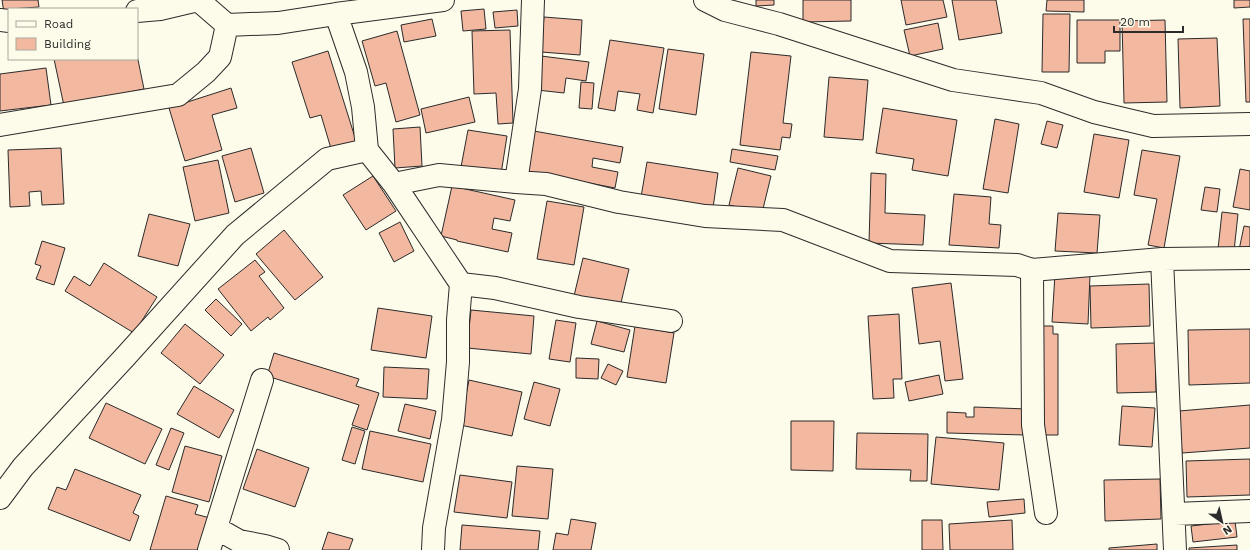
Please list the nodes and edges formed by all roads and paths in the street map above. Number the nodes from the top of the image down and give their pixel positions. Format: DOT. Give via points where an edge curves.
graph roads {
  1 [pos="198,0"];
  2 [pos="443,0"];
  3 [pos="533,0"];
  4 [pos="705,0"];
  5 [pos="138,11"];
  6 [pos="336,14"];
  7 [pos="228,25"];
  8 [pos="1250,124"];
  9 [pos="0,125"];
  10 [pos="367,150"];
  11 [pos="516,182"];
  12 [pos="394,184"];
  13 [pos="1250,258"];
  14 [pos="1162,259"];
  15 [pos="1032,270"];
  16 [pos="461,284"];
  17 [pos="671,321"];
  18 [pos="262,380"];
  19 [pos="0,498"];
  20 [pos="1250,511"];
  21 [pos="1046,513"];
  22 [pos="1174,514"];
  23 [pos="216,528"];
  24 [pos="209,550"];
  25 [pos="278,550"];
  26 [pos="433,550"];
  27 [pos="1175,550"];
  1 -- 5 [label="street" via="160,9"];
  1 -- 7 [label="street"];
  2 -- 6 [label="street"];
  3 -- 11 [label="street" via="530,89"];
  4 -- 8 [label="street" via="725,10 779,24 953,80 1041,93 1094,112 1153,126"];
  6 -- 7 [label="street" via="278,23"];
  6 -- 10 [label="street" via="356,72 363,107"];
  7 -- 9 [label="street" via="220,57 178,95"];
  10 -- 12 [label="street"];
  10 -- 19 [label="street" via="327,159 235,235 28,462"];
  11 -- 12 [label="street" via="439,175"];
  11 -- 15 [label="street" via="546,184 619,202 705,216 783,220 890,261 1017,265"];
  12 -- 16 [label="street"];
  13 -- 14 [label="street"];
  14 -- 15 [label="street"];
  14 -- 22 [label="street"];
  15 -- 21 [label="street" via="1033,426"];
  16 -- 17 [label="street" via="495,288 579,307"];
  16 -- 26 [label="street" via="453,420 434,528"];
  18 -- 23 [label="street"];
  20 -- 22 [label="street"];
  22 -- 27 [label="street"];
  23 -- 24 [label="street"];
  23 -- 25 [label="street" via="239,541"];
}
